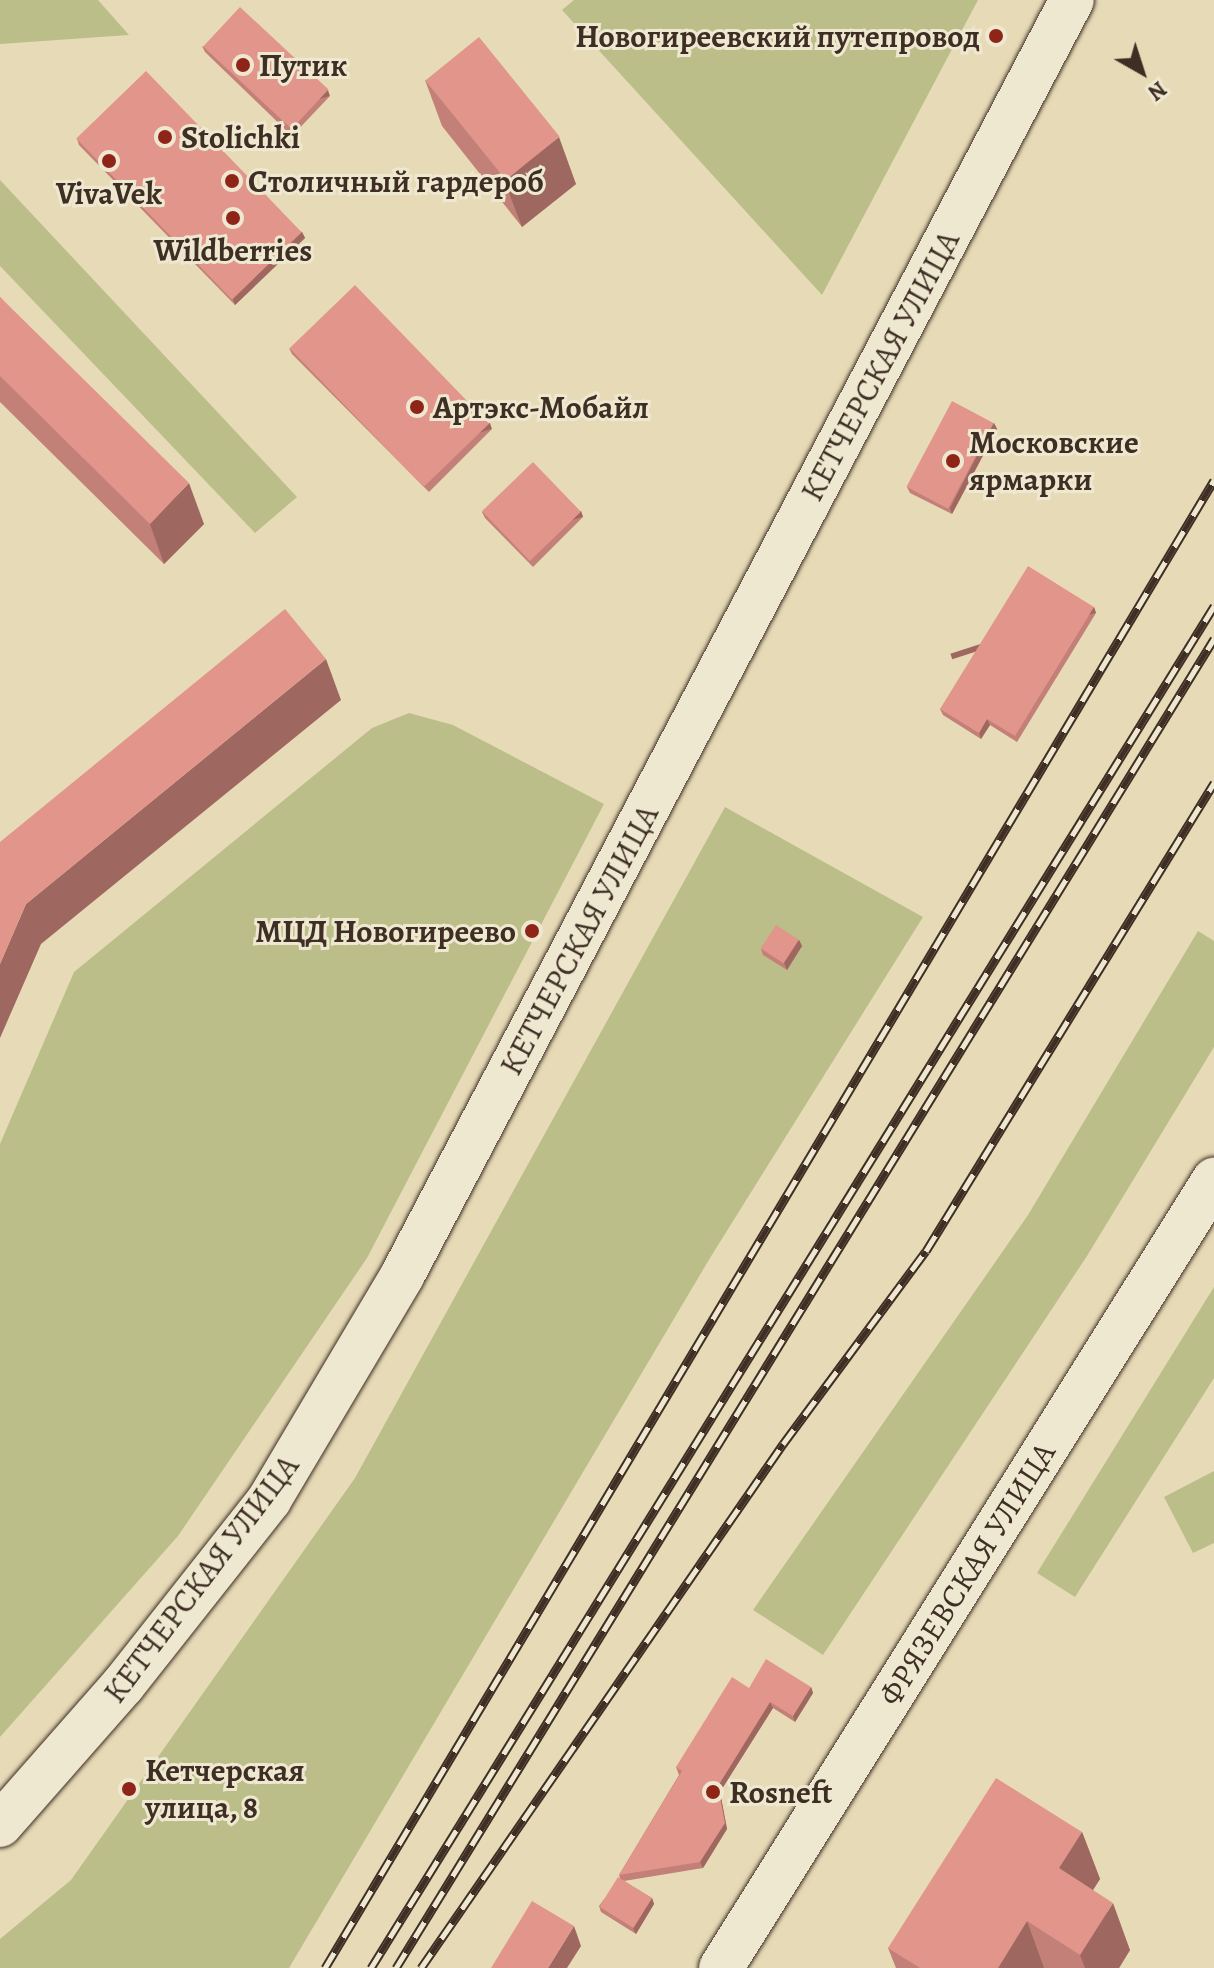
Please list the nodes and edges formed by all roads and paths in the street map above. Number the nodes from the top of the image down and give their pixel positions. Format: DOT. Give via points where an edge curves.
graph roads {
  1 [pos="1072,0"];
  2 [pos="1214,1180"];
  3 [pos="0,1825"];
  4 [pos="721,1968"];
  1 -- 3 [label="main road, КЕТЧЕРСКАЯ УЛИЦА" via="402,1276 269,1500 123,1685"];
  2 -- 4 [label="main road, ФРЯЗЕВСКАЯ УЛИЦА"];
}
